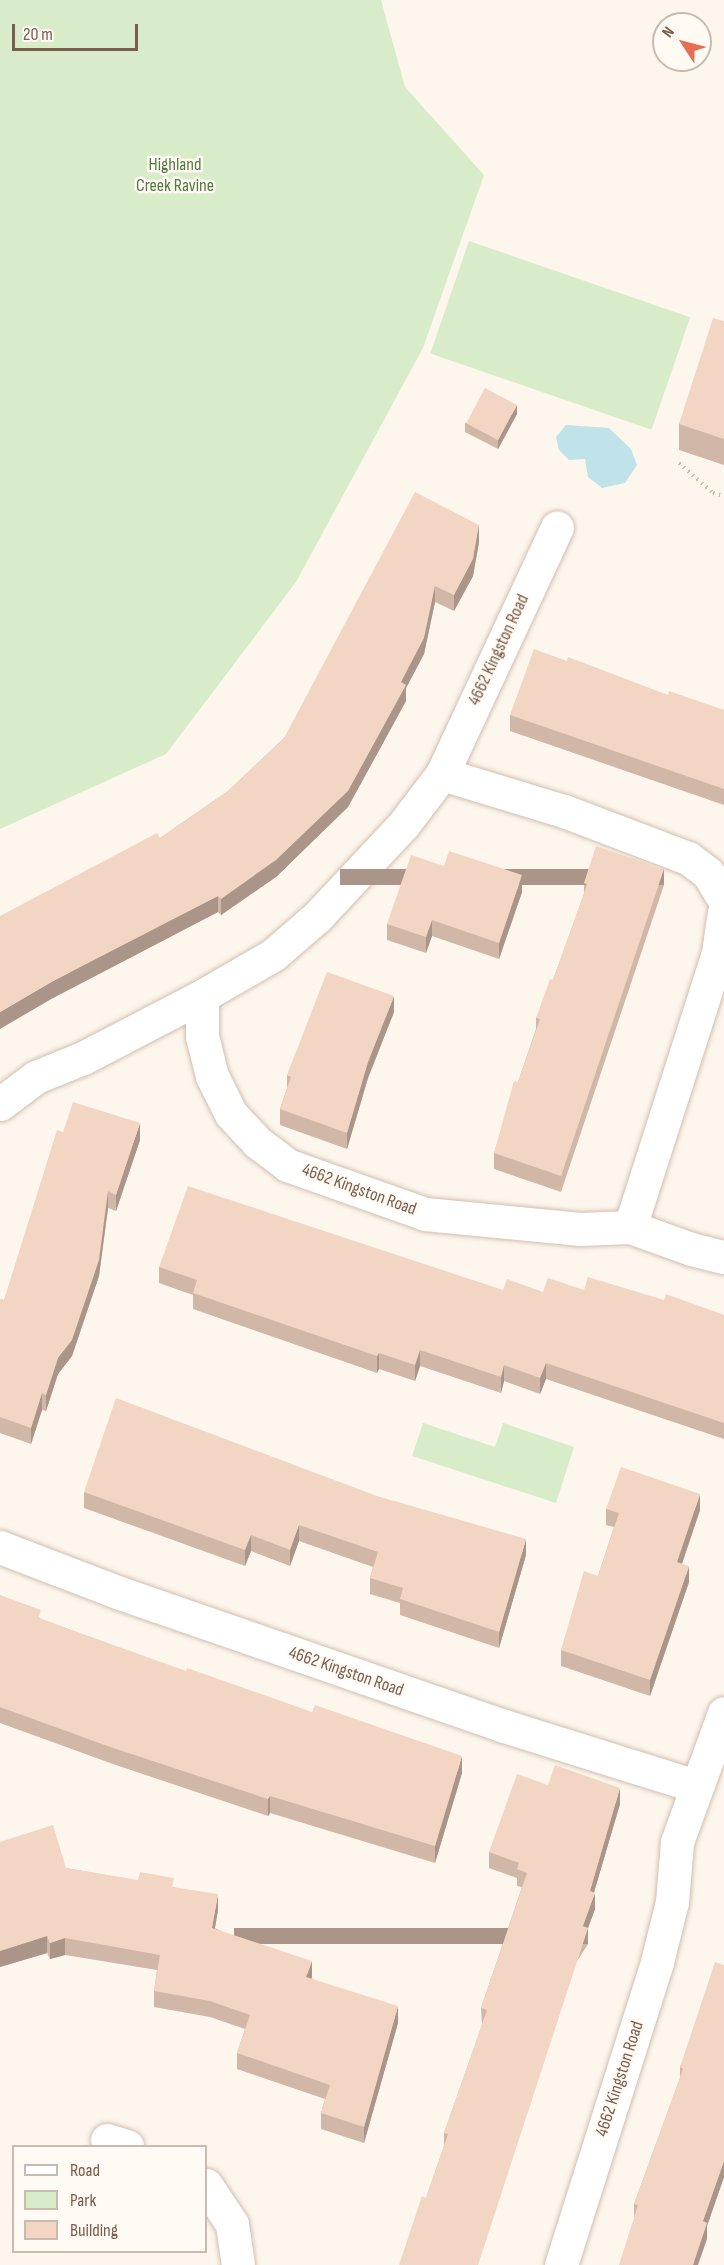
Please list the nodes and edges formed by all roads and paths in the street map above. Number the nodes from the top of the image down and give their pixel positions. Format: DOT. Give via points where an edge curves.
graph roads {
  1 [pos="679,463"];
  2 [pos="724,496"];
  3 [pos="557,527"];
  4 [pos="442,774"];
  5 [pos="724,900"];
  6 [pos="724,912"];
  7 [pos="202,996"];
  8 [pos="0,1104"];
  9 [pos="630,1227"];
  10 [pos="724,1257"];
  11 [pos="0,1547"];
  12 [pos="724,1713"];
  13 [pos="696,1786"];
  14 [pos="207,2186"];
  15 [pos="238,2265"];
  16 [pos="561,2265"];
  1 -- 2 [label="path" via="713,493"];
  3 -- 4 [label="street, 4662 Kingston Road"];
  4 -- 5 [label="street" via="564,811 688,858 708,873"];
  4 -- 7 [label="street, 4662 Kingston Road" via="404,824 317,917 273,955"];
  6 -- 9 [label="street" via="718,953"];
  7 -- 8 [label="street, 4662 Kingston Road" via="83,1058 36,1077"];
  7 -- 9 [label="street, 4662 Kingston Road" via="202,1036 212,1076 231,1114 287,1165 425,1214 580,1229"];
  9 -- 10 [label="street, 4662 Kingston Road" via="691,1250"];
  11 -- 13 [label="street, 4662 Kingston Road" via="120,1593 504,1726"];
  12 -- 13 [label="street, 4662 Kingston Road"];
  13 -- 16 [label="street, 4662 Kingston Road" via="677,1842 672,1902 657,1962"];
  14 -- 15 [label="street" via="232,2224"];
}
